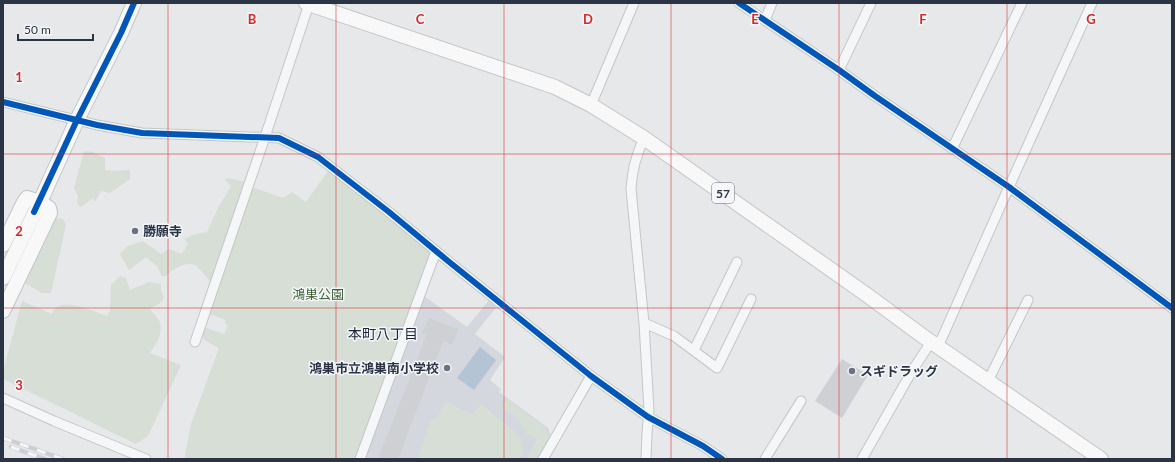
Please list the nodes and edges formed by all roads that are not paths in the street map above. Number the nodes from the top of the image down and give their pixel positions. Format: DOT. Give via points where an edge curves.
graph roads {
  1 [pos="134,3"];
  2 [pos="307,3"];
  3 [pos="632,3"];
  4 [pos="739,3"];
  5 [pos="772,3"];
  6 [pos="871,3"];
  7 [pos="1022,3"];
  8 [pos="1092,3"];
  9 [pos="765,20"];
  10 [pos="839,70"];
  11 [pos="3,103"];
  12 [pos="592,104"];
  13 [pos="77,120"];
  14 [pos="265,137"];
  15 [pos="644,138"];
  16 [pos="952,149"];
  17 [pos="1009,187"];
  18 [pos="40,202"];
  19 [pos="3,245"];
  20 [pos="436,251"];
  21 [pos="737,262"];
  22 [pos="3,278"];
  23 [pos="751,299"];
  24 [pos="1028,300"];
  25 [pos="1172,308"];
  26 [pos="3,311"];
  27 [pos="644,323"];
  28 [pos="195,342"];
  29 [pos="934,344"];
  30 [pos="694,350"];
  31 [pos="591,376"];
  32 [pos="988,381"];
  33 [pos="3,398"];
  34 [pos="801,402"];
  35 [pos="648,417"];
  36 [pos="146,459"];
  37 [pos="360,459"];
  38 [pos="543,459"];
  39 [pos="646,459"];
  40 [pos="722,459"];
  41 [pos="765,459"];
  42 [pos="862,459"];
  43 [pos="1100,459"];
  1 -- 13 [label="main road"];
  2 -- 12 [label="main road, 57" via="555,87"];
  2 -- 14 [label="street"];
  3 -- 12 [label="street"];
  4 -- 9 [label="street"];
  5 -- 9 [label="street"];
  6 -- 10 [label="street"];
  7 -- 16 [label="street"];
  8 -- 17 [label="street"];
  9 -- 10 [label="street"];
  10 -- 16 [label="street"];
  11 -- 13 [label="street"];
  12 -- 15 [label="main road, 57"];
  13 -- 14 [label="street" via="142,133"];
  13 -- 18 [label="main road"];
  14 -- 20 [label="street" via="280,138 318,157"];
  14 -- 28 [label="street"];
  15 -- 27 [label="street" via="637,152 631,189"];
  15 -- 29 [label="main road, 57"];
  16 -- 17 [label="street"];
  17 -- 25 [label="street"];
  17 -- 29 [label="street" via="942,338"];
  18 -- 19 [label="main road" via="27,198"];
  18 -- 22 [label="main road"];
  18 -- 26 [label="main road" via="49,208 50,213"];
  20 -- 31 [label="street"];
  20 -- 37 [label="street"];
  21 -- 30 [label="street"];
  23 -- 30 [label="street" via="717,368"];
  24 -- 32 [label="street"];
  27 -- 30 [label="street" via="674,336"];
  27 -- 35 [label="street"];
  29 -- 32 [label="main road, 57"];
  29 -- 42 [label="street" via="912,371"];
  31 -- 35 [label="street"];
  31 -- 38 [label="street"];
  32 -- 43 [label="main road, 57"];
  33 -- 36 [label="street"];
  34 -- 41 [label="street"];
  35 -- 39 [label="street"];
  35 -- 40 [label="street"];
}
